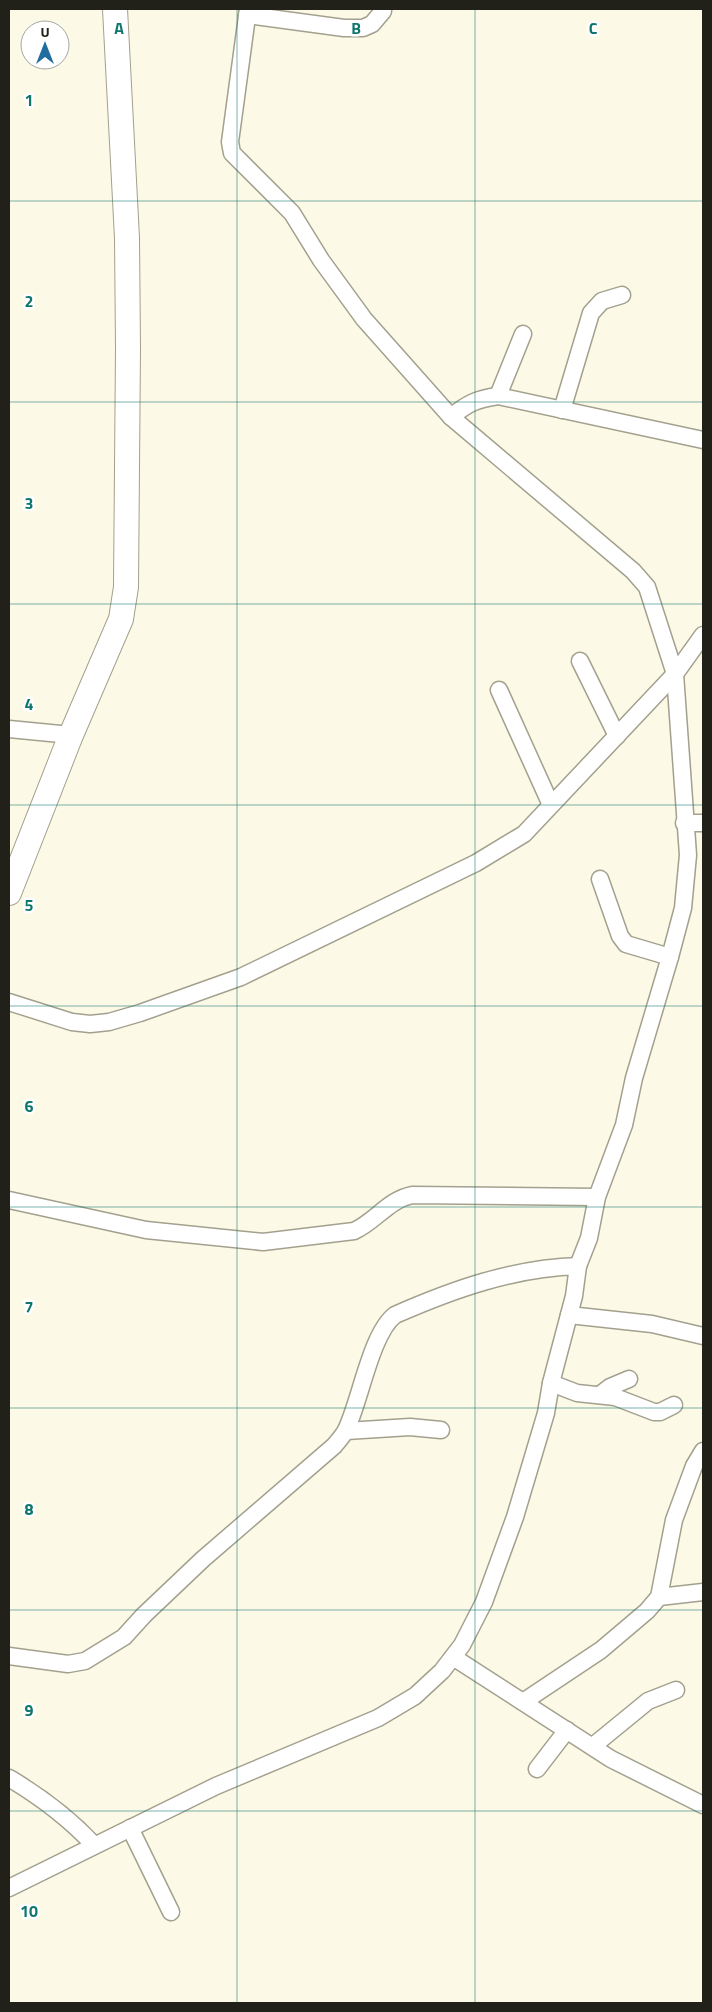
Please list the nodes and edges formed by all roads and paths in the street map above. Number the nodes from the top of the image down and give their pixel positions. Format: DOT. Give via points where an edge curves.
graph roads {
  1 [pos="115,9"];
  2 [pos="383,11"];
  3 [pos="248,12"];
  4 [pos="622,295"];
  5 [pos="523,334"];
  6 [pos="498,396"];
  7 [pos="562,410"];
  8 [pos="451,416"];
  9 [pos="703,440"];
  10 [pos="703,635"];
  11 [pos="580,661"];
  12 [pos="675,674"];
  13 [pos="499,690"];
  14 [pos="9,729"];
  15 [pos="71,735"];
  16 [pos="617,736"];
  17 [pos="551,805"];
  18 [pos="684,822"];
  19 [pos="703,823"];
  20 [pos="600,879"];
  21 [pos="9,893"];
  22 [pos="670,957"];
  23 [pos="9,1002"];
  24 [pos="597,1197"];
  25 [pos="9,1200"];
  26 [pos="578,1266"];
  27 [pos="568,1315"];
  28 [pos="703,1336"];
  29 [pos="629,1379"];
  30 [pos="551,1383"];
  31 [pos="600,1394"];
  32 [pos="674,1405"];
  33 [pos="441,1430"];
  34 [pos="346,1431"];
  35 [pos="703,1451"];
  36 [pos="703,1592"];
  37 [pos="659,1597"];
  38 [pos="9,1656"];
  39 [pos="453,1657"];
  40 [pos="676,1690"];
  41 [pos="523,1702"];
  42 [pos="567,1730"];
  43 [pos="593,1746"];
  44 [pos="537,1769"];
  45 [pos="9,1778"];
  46 [pos="703,1805"];
  47 [pos="130,1828"];
  48 [pos="94,1845"];
  49 [pos="9,1888"];
  50 [pos="171,1912"];
  1 -- 15 [label="street" via="127,238 126,587 121,619"];
  2 -- 3 [label="street" via="372,24 362,28 344,28"];
  3 -- 8 [label="street" via="230,142 232,153 292,213 364,319"];
  4 -- 7 [label="street" via="602,301 591,313"];
  5 -- 6 [label="street"];
  6 -- 7 [label="street"];
  6 -- 8 [label="street" via="479,398"];
  7 -- 9 [label="street"];
  8 -- 12 [label="street" via="647,586"];
  10 -- 12 [label="street"];
  11 -- 16 [label="street"];
  12 -- 16 [label="street"];
  12 -- 18 [label="street"];
  13 -- 17 [label="street"];
  14 -- 15 [label="street"];
  15 -- 21 [label="street"];
  16 -- 17 [label="street"];
  17 -- 23 [label="street" via="524,834 476,863 232,980 140,1013 90,1024 72,1022"];
  18 -- 19 [label="street"];
  18 -- 22 [label="street" via="688,855 683,908"];
  20 -- 22 [label="street" via="620,936 626,944"];
  22 -- 24 [label="street" via="634,1078 624,1126"];
  24 -- 25 [label="street" via="412,1195 400,1197 354,1232 263,1242 146,1230"];
  24 -- 26 [label="street" via="589,1238"];
  26 -- 27 [label="street"];
  26 -- 34 [label="street" via="510,1274 466,1286 389,1319 377,1342"];
  27 -- 28 [label="street" via="652,1324"];
  27 -- 30 [label="street"];
  29 -- 31 [label="street" via="610,1386"];
  30 -- 31 [label="street" via="577,1393"];
  30 -- 39 [label="street" via="537,1447 501,1558 484,1602"];
  31 -- 32 [label="street" via="654,1412"];
  33 -- 34 [label="street" via="410,1427"];
  34 -- 38 [label="street" via="334,1446 211,1553 124,1637 77,1663"];
  35 -- 37 [label="street" via="674,1520"];
  36 -- 37 [label="street"];
  37 -- 41 [label="street" via="647,1612 600,1650"];
  39 -- 41 [label="street"];
  39 -- 47 [label="street" via="415,1696 378,1718 216,1786"];
  40 -- 43 [label="street" via="648,1701"];
  41 -- 42 [label="street"];
  42 -- 43 [label="street"];
  42 -- 44 [label="street"];
  43 -- 46 [label="street" via="611,1759"];
  45 -- 48 [label="street" via="53,1807"];
  47 -- 48 [label="street"];
  47 -- 50 [label="street"];
  48 -- 49 [label="street"];
}
